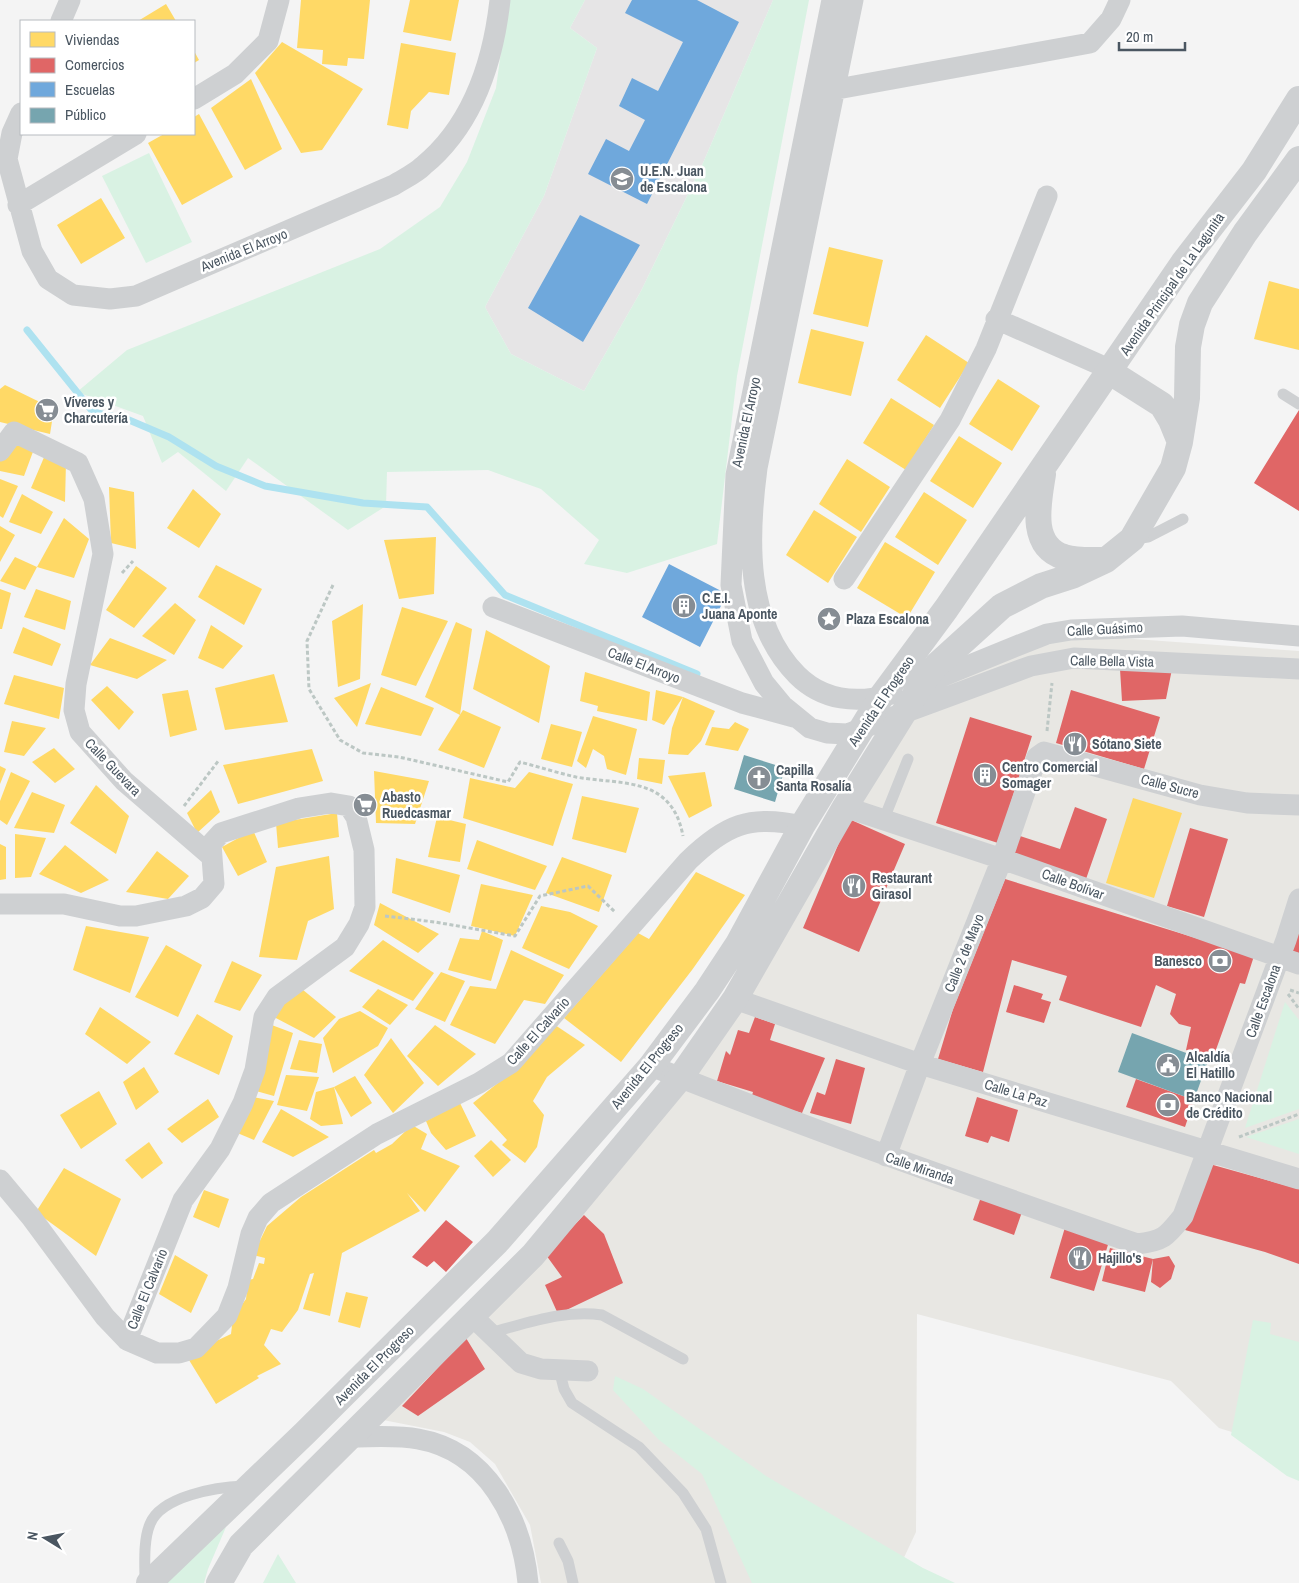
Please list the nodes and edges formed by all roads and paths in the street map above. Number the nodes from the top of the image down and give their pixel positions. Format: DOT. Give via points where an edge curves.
graph roads {
  1 [pos="70,0"];
  2 [pos="279,0"];
  3 [pos="500,0"];
  4 [pos="832,0"];
  5 [pos="853,0"];
  6 [pos="1120,0"];
  7 [pos="61,20"];
  8 [pos="824,92"];
  9 [pos="195,98"];
  10 [pos="1299,99"];
  11 [pos="20,115"];
  12 [pos="134,135"];
  13 [pos="1299,159"];
  14 [pos="1047,196"];
  15 [pos="18,204"];
  16 [pos="996,320"];
  17 [pos="1110,372"];
  18 [pos="1283,394"];
  19 [pos="1299,404"];
  20 [pos="1180,442"];
  21 [pos="0,451"];
  22 [pos="1044,468"];
  23 [pos="1183,519"];
  24 [pos="1132,539"];
  25 [pos="1106,560"];
  26 [pos="844,579"];
  27 [pos="333,585"];
  28 [pos="493,607"];
  29 [pos="1299,636"];
  30 [pos="1054,662"];
  31 [pos="1299,669"];
  32 [pos="921,685"];
  33 [pos="881,697"];
  34 [pos="903,714"];
  35 [pos="796,718"];
  36 [pos="862,727"];
  37 [pos="1044,752"];
  38 [pos="908,759"];
  39 [pos="219,760"];
  40 [pos="1299,805"];
  41 [pos="845,807"];
  42 [pos="884,819"];
  43 [pos="171,822"];
  44 [pos="802,826"];
  45 [pos="210,856"];
  46 [pos="1002,859"];
  47 [pos="688,861"];
  48 [pos="1299,898"];
  49 [pos="0,904"];
  50 [pos="362,914"];
  51 [pos="630,926"];
  52 [pos="1279,957"];
  53 [pos="1299,964"];
  54 [pos="1299,993"];
  55 [pos="735,999"];
  56 [pos="1299,1009"];
  57 [pos="920,1064"];
  58 [pos="650,1066"];
  59 [pos="680,1078"];
  60 [pos="1299,1114"];
  61 [pos="1237,1130"];
  62 [pos="1234,1139"];
  63 [pos="1243,1142"];
  64 [pos="1208,1150"];
  65 [pos="886,1156"];
  66 [pos="1299,1179"];
  67 [pos="0,1180"];
  68 [pos="1183,1216"];
  69 [pos="480,1325"];
  70 [pos="127,1340"];
  71 [pos="683,1359"];
  72 [pos="559,1369"];
  73 [pos="588,1371"];
  74 [pos="352,1437"];
  75 [pos="250,1486"];
  76 [pos="559,1543"];
  77 [pos="145,1583"];
  78 [pos="149,1583"];
  79 [pos="219,1583"];
  80 [pos="528,1583"];
  81 [pos="573,1583"];
  82 [pos="721,1583"];
  1 -- 7 [label="street"];
  2 -- 9 [label="street" via="268,41 236,74"];
  3 -- 15 [label="street, Avenida El Arroyo" via="492,48 480,85 465,119 442,148 422,167 394,185 304,225 136,296 110,300 73,295 48,279 32,251"];
  4 -- 8 [label="street, Avenida El Arroyo"];
  5 -- 8 [label="street, Avenida El Arroyo"];
  6 -- 8 [label="street" via="1111,19 1090,43"];
  8 -- 33 [label="street, Avenida El Arroyo" via="757,468 752,508 752,558 764,623 778,655 790,669 827,696 841,700"];
  8 -- 35 [label="street, Avenida El Arroyo" via="736,474 731,584 742,641 755,670"];
  10 -- 17 [label="street, Avenida Principal de La Lagunita" via="1254,172 1183,263"];
  11 -- 15 [label="street, Avenida El Arroyo" via="12,133 7,159"];
  12 -- 15 [label="street"];
  13 -- 20 [label="street" via="1245,233 1200,303 1188,347"];
  14 -- 16 [label="street"];
  16 -- 17 [label="street"];
  16 -- 26 [label="street" via="986,349 950,420"];
  17 -- 20 [label="street" via="1162,406"];
  17 -- 22 [label="street, Avenida Principal de La Lagunita"];
  18 -- 19 [label="lane"];
  20 -- 24 [label="street" via="1173,468"];
  21 -- 43 [label="street, Calle Guevara" via="14,432 78,463 94,499 103,554 76,684 74,710 80,732 124,781"];
  22 -- 25 [label="street" via="1038,512 1042,538 1062,557"];
  22 -- 33 [label="street, Avenida El Progreso" via="946,610"];
  23 -- 24 [label="lane" via="1148,537"];
  24 -- 25 [label="street"];
  25 -- 32 [label="street, Avenida El Progreso" via="1041,586 1002,606 950,652"];
  27 -- 47 [label="path" via="307,641 309,689 340,740 363,753 399,757 508,782 520,762 577,777 636,785 658,792 671,806 683,832"];
  28 -- 35 [label="street, Calle El Arroyo" via="742,703"];
  29 -- 32 [label="street, Calle Guásimo" via="1182,626 1070,630 1019,644"];
  30 -- 31 [label="street, Calle Bella Vista" via="1074,658"];
  30 -- 34 [label="street, Calle Bella Vista" via="1031,666"];
  30 -- 37 [label="path"];
  32 -- 33 [label="street, Avenida El Arroyo"];
  32 -- 34 [label="street, Avenida El Progreso"];
  33 -- 36 [label="street, Avenida El Progreso"];
  34 -- 36 [label="street, Avenida El Arroyo"];
  34 -- 41 [label="street, Avenida El Progreso"];
  35 -- 36 [label="street, Avenida El Arroyo" via="810,728 828,733 847,734"];
  36 -- 44 [label="street, Avenida El Progreso"];
  37 -- 40 [label="street, Calle Sucre" via="1200,794 1248,803"];
  37 -- 46 [label="street, Calle 2 de Mayo" via="1037,757"];
  38 -- 42 [label="lane"];
  39 -- 43 [label="path"];
  41 -- 42 [label="street, Calle Bolívar"];
  41 -- 55 [label="street, Avenida El Progreso"];
  42 -- 46 [label="street, Calle Bolívar"];
  43 -- 45 [label="street, Calle Guevara"];
  44 -- 47 [label="street, Calle El Calvario" via="766,822 733,827 709,840"];
  44 -- 58 [label="street, Avenida El Progreso" via="738,944"];
  45 -- 49 [label="street" via="214,884 202,898 171,911 120,916 64,904"];
  45 -- 50 [label="street, Calle El Calvario" via="211,844 221,833 299,808 331,804 349,806 356,817 364,850 365,907"];
  46 -- 52 [label="street, Calle Bolívar"];
  46 -- 57 [label="street, Calle 2 de Mayo"];
  47 -- 51 [label="street, Calle El Calvario"];
  48 -- 52 [label="street, Calle Escalona"];
  50 -- 51 [label="path" via="515,936 540,896 588,886"];
  50 -- 70 [label="street, Calle El Calvario" via="345,947 277,997 264,1017 255,1070 243,1103 220,1149 182,1200"];
  51 -- 70 [label="street, Calle El Calvario" via="511,1063 377,1134 271,1203 258,1218 251,1234 238,1288 227,1316 196,1348 179,1353 158,1353"];
  52 -- 53 [label="street, Calle Bolívar"];
  52 -- 64 [label="street, Calle Escalona"];
  54 -- 56 [label="path" via="1283,988"];
  55 -- 57 [label="street, Calle La Paz"];
  55 -- 59 [label="street, Avenida El Progreso"];
  57 -- 64 [label="street, Calle La Paz"];
  57 -- 65 [label="street, Calle 2 de Mayo"];
  58 -- 59 [label="street, Calle Miranda"];
  58 -- 75 [label="street, Avenida El Progreso" via="497,1242"];
  59 -- 65 [label="street, Calle Miranda"];
  59 -- 69 [label="street, Avenida El Progreso"];
  60 -- 62 [label="path"];
  61 -- 62 [label="path"];
  62 -- 63 [label="path"];
  64 -- 66 [label="street, Calle La Paz"];
  64 -- 68 [label="street, Calle Escalona"];
  65 -- 68 [label="street, Calle Miranda" via="1137,1244 1165,1238"];
  67 -- 70 [label="street" via="105,1317"];
  69 -- 71 [label="lane" via="588,1313 602,1316"];
  69 -- 72 [label="street" via="521,1363 541,1369"];
  69 -- 74 [label="street, Avenida El Progreso"];
  72 -- 73 [label="street"];
  72 -- 82 [label="lane" via="572,1403 639,1448 683,1493 706,1528"];
  74 -- 79 [label="street, Avenida El Progreso" via="241,1545"];
  74 -- 80 [label="street" via="418,1439 455,1451 483,1473 500,1494 516,1527 526,1558"];
  75 -- 77 [label="lane" via="226,1487 168,1503 150,1522"];
  75 -- 78 [label="street, Avenida El Progreso"];
  76 -- 81 [label="lane" via="568,1561"];
}
